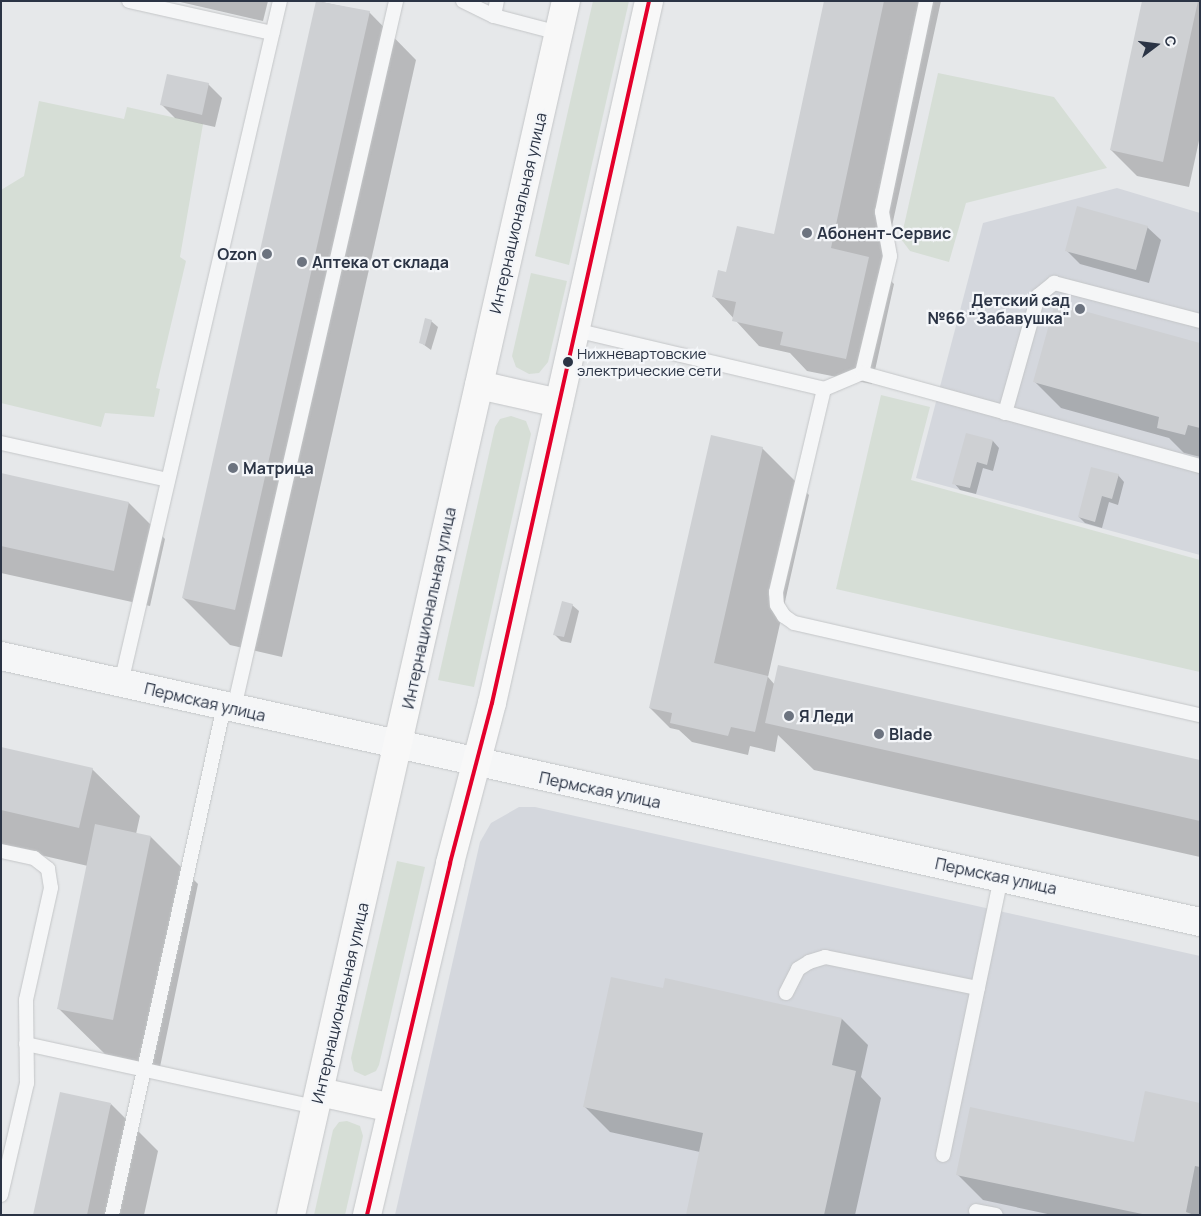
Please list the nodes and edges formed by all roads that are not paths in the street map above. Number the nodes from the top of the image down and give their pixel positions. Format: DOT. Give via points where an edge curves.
graph roads {
  1 [pos="130,1"];
  2 [pos="280,1"];
  3 [pos="396,1"];
  4 [pos="463,1"];
  5 [pos="497,1"];
  6 [pos="566,1"];
  7 [pos="649,1"];
  8 [pos="926,1"];
  9 [pos="494,16"];
  10 [pos="272,33"];
  11 [pos="559,33"];
  12 [pos="1200,321"];
  13 [pos="575,330"];
  14 [pos="862,374"];
  15 [pos="479,385"];
  16 [pos="824,389"];
  17 [pos="559,403"];
  18 [pos="1005,413"];
  19 [pos="1,443"];
  20 [pos="1200,466"];
  21 [pos="168,480"];
  22 [pos="1,656"];
  23 [pos="121,683"];
  24 [pos="229,707"];
  25 [pos="1200,715"];
  26 [pos="399,745"];
  27 [pos="476,763"];
  28 [pos="1,851"];
  29 [pos="1001,878"];
  30 [pos="1200,922"];
  31 [pos="978,988"];
  32 [pos="786,992"];
  33 [pos="26,1044"];
  34 [pos="144,1069"];
  35 [pos="318,1100"];
  36 [pos="392,1108"];
  37 [pos="1,1126"];
  38 [pos="16,1129"];
  39 [pos="943,1155"];
  40 [pos="1,1195"];
  41 [pos="976,1211"];
  42 [pos="112,1215"];
  43 [pos="291,1215"];
  44 [pos="368,1215"];
  45 [pos="996,1215"];
  1 -- 10 [label="lane"];
  2 -- 10 [label="lane"];
  3 -- 24 [label="lane"];
  4 -- 9 [label="lane"];
  5 -- 9 [label="lane"];
  6 -- 11 [label="main road, Интернациональная улица"];
  7 -- 13 [label="main road"];
  8 -- 14 [label="lane" via="882,212 890,256"];
  9 -- 11 [label="lane"];
  10 -- 21 [label="lane"];
  11 -- 15 [label="main road, Интернациональная улица"];
  12 -- 18 [label="lane" via="1054,283 1038,296"];
  13 -- 16 [label="lane"];
  13 -- 17 [label="main road"];
  14 -- 16 [label="lane"];
  14 -- 18 [label="lane"];
  15 -- 17 [label="main road"];
  15 -- 26 [label="main road, Интернациональная улица"];
  16 -- 25 [label="lane" via="776,592 777,605 784,616 794,623"];
  17 -- 27 [label="main road"];
  18 -- 20 [label="lane"];
  19 -- 21 [label="lane"];
  21 -- 23 [label="lane"];
  22 -- 23 [label="street, Пермская улица"];
  23 -- 24 [label="street, Пермская улица"];
  24 -- 26 [label="street, Пермская улица"];
  24 -- 34 [label="lane"];
  26 -- 27 [label="street, Пермская улица"];
  26 -- 35 [label="main road, Интернациональная улица"];
  27 -- 29 [label="street, Пермская улица"];
  27 -- 36 [label="main road"];
  28 -- 33 [label="lane" via="34,858 48,869 51,888 26,1000"];
  29 -- 30 [label="street, Пермская улица"];
  29 -- 31 [label="lane"];
  31 -- 32 [label="lane" via="825,957 798,970"];
  31 -- 39 [label="lane"];
  33 -- 34 [label="lane"];
  33 -- 38 [label="lane" via="27,1084"];
  34 -- 35 [label="lane"];
  34 -- 42 [label="lane"];
  35 -- 36 [label="main road"];
  35 -- 43 [label="main road, Интернациональная улица"];
  36 -- 44 [label="main road"];
  37 -- 38 [label="lane"];
  38 -- 40 [label="lane"];
  41 -- 45 [label="lane"];
}
